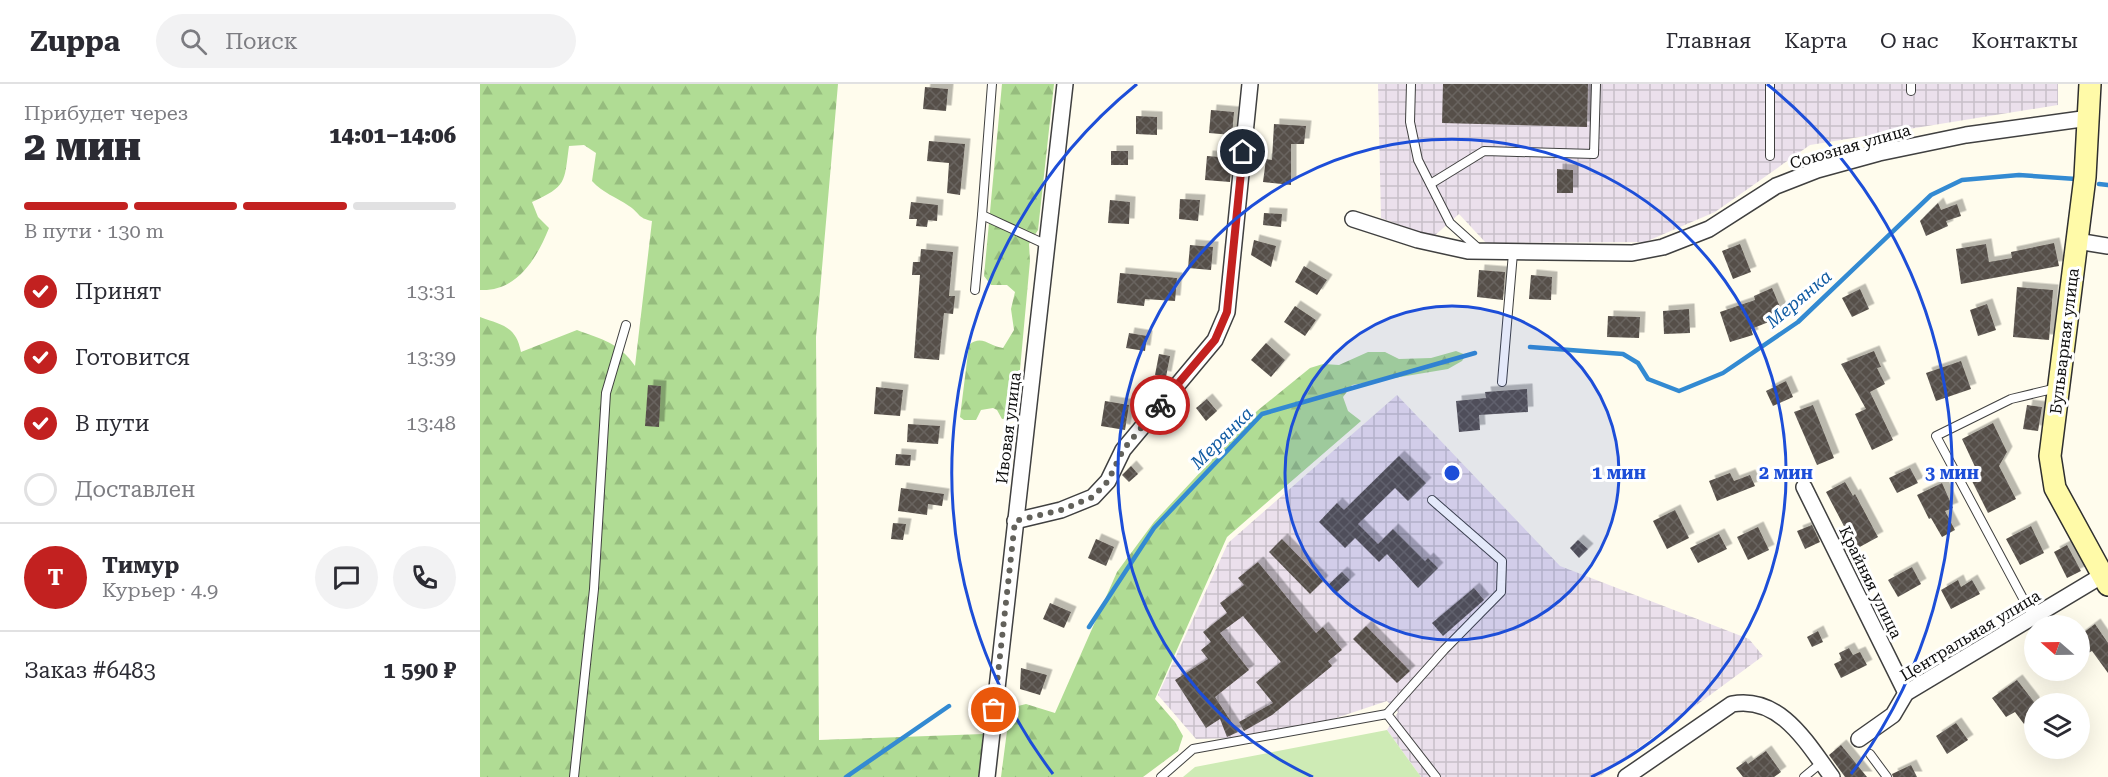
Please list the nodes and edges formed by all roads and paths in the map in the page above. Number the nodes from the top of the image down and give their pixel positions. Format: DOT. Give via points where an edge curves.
graph roads {
  1 [pos="992,84"];
  2 [pos="1065,84"];
  3 [pos="1250,84"];
  4 [pos="1411,84"];
  5 [pos="1596,84"];
  6 [pos="1770,84"];
  7 [pos="2090,84"];
  8 [pos="2089,118"];
  9 [pos="1770,156"];
  10 [pos="1432,183"];
  11 [pos="982,215"];
  12 [pos="1353,219"];
  13 [pos="2077,241"];
  14 [pos="1047,245"];
  15 [pos="2108,246"];
  16 [pos="1482,252"];
  17 [pos="1513,253"];
  18 [pos="975,290"];
  19 [pos="626,325"];
  20 [pos="1503,382"];
  21 [pos="2057,388"];
  22 [pos="1804,487"];
  23 [pos="1432,500"];
  24 [pos="1015,521"];
  25 [pos="2106,577"];
  26 [pos="2032,615"];
  27 [pos="2037,615"];
  28 [pos="2024,622"];
  29 [pos="1906,693"];
  30 [pos="1387,714"];
  31 [pos="1859,740"];
  32 [pos="1870,754"];
  33 [pos="1821,763"];
  34 [pos="574,777"];
  35 [pos="987,777"];
  36 [pos="1161,777"];
  37 [pos="1436,777"];
  38 [pos="1626,777"];
  39 [pos="1804,777"];
  40 [pos="1832,777"];
  41 [pos="1887,777"];
  1 -- 11 [label="lane"];
  2 -- 14 [label="street, Ивовая улица"];
  3 -- 24 [label="street" via="1227,312 1215,340 1123,450 1108,481 1093,497 1061,510"];
  4 -- 10 [label="lane" via="1412,132 1418,160"];
  5 -- 10 [label="lane" via="1594,154 1484,151"];
  6 -- 9 [label="lane"];
  7 -- 8 [label="street, Бульварная улица"];
  8 -- 13 [label="street, Бульварная улица"];
  8 -- 17 [label="street, Союзная улица" via="1966,135 1817,170 1776,186 1709,229 1663,247 1632,253"];
  10 -- 16 [label="lane" via="1449,223"];
  11 -- 14 [label="lane"];
  11 -- 18 [label="lane"];
  12 -- 16 [label="street, Союзная улица" via="1418,240"];
  13 -- 15 [label="street"];
  13 -- 21 [label="street, Бульварная улица"];
  14 -- 24 [label="street, Ивовая улица"];
  16 -- 17 [label="street, Союзная улица"];
  17 -- 20 [label="lane"];
  19 -- 34 [label="lane" via="606,393 594,590"];
  21 -- 25 [label="street, Бульварная улица" via="2051,474 2055,488"];
  21 -- 26 [label="lane" via="2012,399 1936,436"];
  22 -- 29 [label="street, Крайняя улица"];
  23 -- 30 [label="lane" via="1502,561 1501,592"];
  24 -- 35 [label="street, Ивовая улица"];
  25 -- 27 [label="street, Центральная улица"];
  28 -- 29 [label="street, Центральная улица"];
  29 -- 31 [label="street, Центральная улица" via="1893,715"];
  30 -- 36 [label="lane" via="1193,749"];
  30 -- 37 [label="lane"];
  32 -- 41 [label="lane"];
  33 -- 38 [label="street" via="1799,733 1773,710 1749,701 1732,704"];
  33 -- 39 [label="lane"];
  33 -- 40 [label="street"];
}
